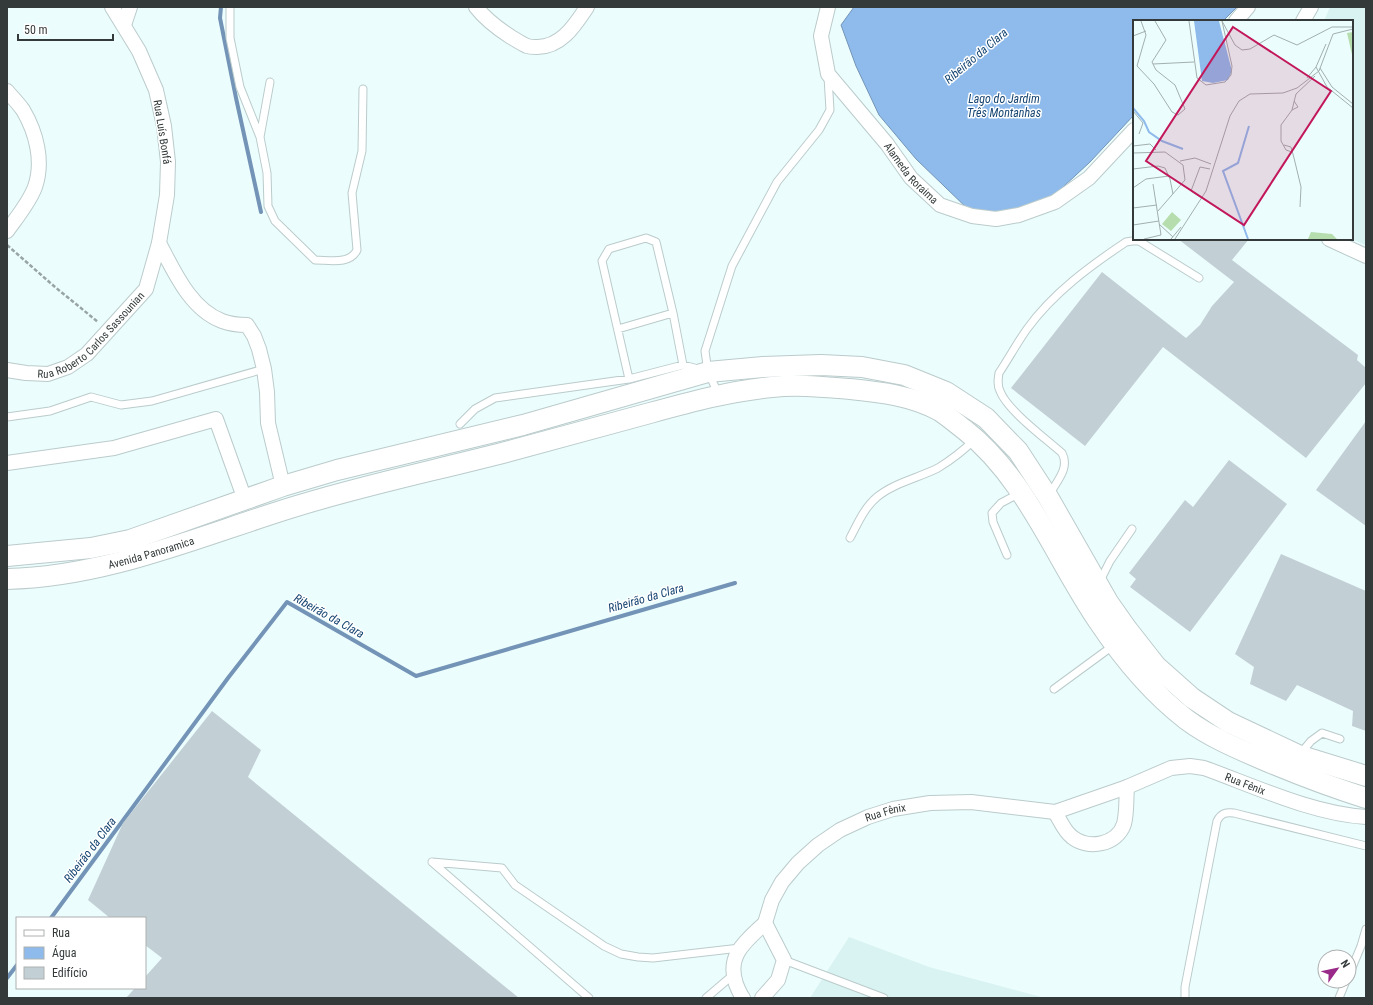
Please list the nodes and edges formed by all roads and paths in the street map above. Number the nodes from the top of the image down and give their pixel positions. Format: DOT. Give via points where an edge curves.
graph roads {
  1 [pos="112,7"];
  2 [pos="130,7"];
  3 [pos="230,7"];
  4 [pos="476,7"];
  5 [pos="587,7"];
  6 [pos="828,7"];
  7 [pos="1248,7"];
  8 [pos="1311,7"];
  9 [pos="1237,20"];
  10 [pos="1304,20"];
  11 [pos="124,25"];
  12 [pos="828,74"];
  13 [pos="270,82"];
  14 [pos="363,89"];
  15 [pos="7,91"];
  16 [pos="1133,131"];
  17 [pos="260,137"];
  18 [pos="7,231"];
  19 [pos="1332,240"];
  20 [pos="159,243"];
  21 [pos="7,245"];
  22 [pos="1366,256"];
  23 [pos="1199,278"];
  24 [pos="673,313"];
  25 [pos="618,329"];
  26 [pos="108,330"];
  27 [pos="683,365"];
  28 [pos="264,368"];
  29 [pos="7,370"];
  30 [pos="708,372"];
  31 [pos="629,379"];
  32 [pos="720,395"];
  33 [pos="7,417"];
  34 [pos="460,424"];
  35 [pos="976,438"];
  36 [pos="7,463"];
  37 [pos="283,486"];
  38 [pos="1021,493"];
  39 [pos="1048,497"];
  40 [pos="245,500"];
  41 [pos="1132,529"];
  42 [pos="850,538"];
  43 [pos="1007,555"];
  44 [pos="7,556"];
  45 [pos="7,579"];
  46 [pos="1098,584"];
  47 [pos="1115,644"];
  48 [pos="1054,689"];
  49 [pos="1340,739"];
  50 [pos="1298,755"];
  51 [pos="1366,776"];
  52 [pos="1127,787"];
  53 [pos="1366,798"];
  54 [pos="1055,812"];
  55 [pos="1366,817"];
  56 [pos="1366,846"];
  57 [pos="765,923"];
  58 [pos="1366,929"];
  59 [pos="740,948"];
  60 [pos="1357,956"];
  61 [pos="784,960"];
  62 [pos="733,975"];
  63 [pos="740,997"];
  64 [pos="589,998"];
  65 [pos="706,998"];
  66 [pos="762,998"];
  67 [pos="884,998"];
  68 [pos="1185,998"];
  1 -- 11 [label="street, Rua Luís Bonfá"];
  2 -- 11 [label="street"];
  3 -- 17 [label="lane" via="230,38 240,87"];
  4 -- 5 [label="street" via="484,18 528,47 542,47 562,38"];
  6 -- 12 [label="street, Alameda Roraima" via="821,36"];
  7 -- 9 [label="street"];
  8 -- 10 [label="street"];
  11 -- 20 [label="street, Rua Luís Bonfá" via="156,90 164,126 168,162 167,195"];
  12 -- 16 [label="street, Alameda Roraima" via="887,144 911,178 940,205 972,216 996,219 1011,217 1055,202 1089,178"];
  12 -- 30 [label="lane" via="830,110 819,130 777,182 732,266 705,350"];
  13 -- 17 [label="lane"];
  14 -- 17 [label="lane" via="362,151 352,193 357,250 352,258 315,260 275,221 268,206 267,173"];
  15 -- 18 [label="street" via="22,109 32,127 38,149 38,170 35,186 26,204"];
  19 -- 22 [label="street"];
  20 -- 26 [label="street, Rua Roberto Carlos Sassounian" via="146,288"];
  20 -- 28 [label="street" via="176,274 201,307 223,322 247,326 260,349"];
  21 -- 26 [label="path"];
  23 -- 39 [label="lane" via="1139,241 1126,242 1055,296 1028,328 999,373 998,385 1004,399 1013,410 1062,453 1065,465"];
  24 -- 25 [label="lane"];
  24 -- 25 [label="lane" via="656,242 646,238 609,249 602,261"];
  24 -- 27 [label="lane"];
  25 -- 31 [label="lane"];
  26 -- 29 [label="street, Rua Roberto Carlos Sassounian" via="86,354 68,367 48,374"];
  27 -- 30 [label="lane"];
  27 -- 31 [label="lane"];
  28 -- 33 [label="lane" via="152,400 122,405 91,397 50,411"];
  28 -- 37 [label="street" via="268,423"];
  30 -- 32 [label="lane"];
  30 -- 37 [label="main road, Avenida Panoramica" via="523,425 337,470"];
  30 -- 39 [label="main road, Avenida Panoramica" via="821,365 862,367 904,375 946,392 986,418 1018,451"];
  31 -- 34 [label="lane" via="495,398 475,408"];
  32 -- 35 [label="main road, Avenida Panoramica" via="774,387 814,386 899,395 945,414"];
  32 -- 45 [label="main road, Avenida Panoramica" via="290,508 137,558 67,574"];
  35 -- 38 [label="main road, Avenida Panoramica" via="1013,479"];
  35 -- 42 [label="lane" via="962,452 938,467 878,497 865,510"];
  36 -- 40 [label="street" via="114,448 216,419"];
  37 -- 40 [label="main road, Avenida Panoramica"];
  38 -- 43 [label="lane" via="1001,503 992,513 993,522"];
  38 -- 47 [label="main road, Avenida Panoramica" via="1098,621"];
  39 -- 46 [label="main road, Avenida Panoramica"];
  40 -- 44 [label="main road, Avenida Panoramica" via="130,540 91,548"];
  41 -- 46 [label="lane"];
  46 -- 50 [label="main road, Avenida Panoramica" via="1127,629 1156,666 1192,698 1228,722"];
  47 -- 48 [label="lane"];
  47 -- 53 [label="main road, Avenida Panoramica" via="1135,671 1191,723 1231,746 1299,775"];
  49 -- 50 [label="lane" via="1322,733"];
  50 -- 51 [label="main road, Avenida Panoramica"];
  52 -- 54 [label="street, Rua Fênix"];
  52 -- 54 [label="street" via="1124,824 1117,836 1106,842 1087,845 1078,842"];
  52 -- 55 [label="street, Rua Fênix" via="1171,768 1190,766 1204,768 1303,804 1347,816"];
  54 -- 57 [label="street, Rua Fênix" via="971,802 930,803 893,809 868,817 818,844 798,863 782,882 772,900"];
  56 -- 68 [label="lane" via="1234,813 1228,812 1219,816 1185,987"];
  57 -- 59 [label="street"];
  57 -- 61 [label="street"];
  58 -- 60 [label="lane"];
  59 -- 62 [label="street" via="735,957"];
  59 -- 64 [label="lane" via="654,958 621,954 604,946 516,885 502,868 432,862"];
  61 -- 66 [label="street" via="778,980"];
  61 -- 67 [label="lane"];
  62 -- 63 [label="street"];
  62 -- 65 [label="lane"];
}
